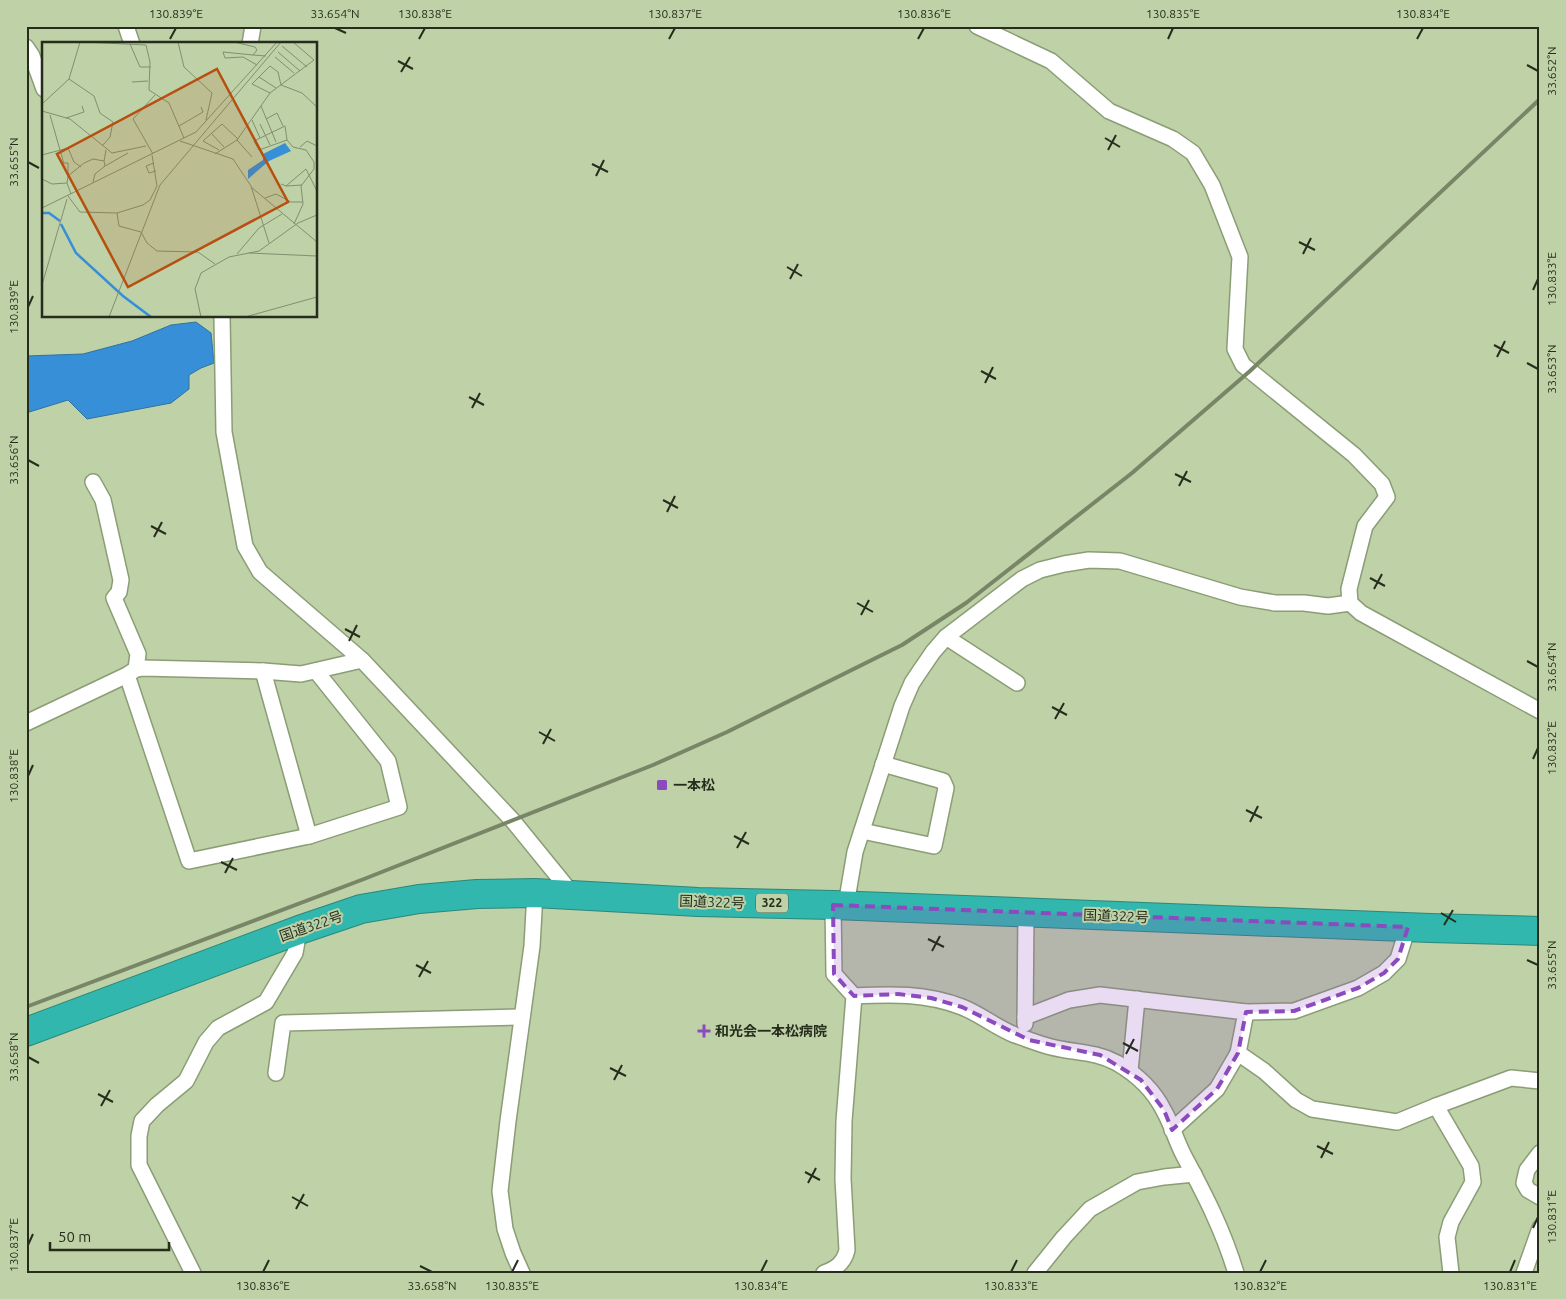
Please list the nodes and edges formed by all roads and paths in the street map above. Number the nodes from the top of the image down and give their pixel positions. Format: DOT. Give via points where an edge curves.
graph roads {
  1 [pos="126,26"];
  2 [pos="253,26"];
  3 [pos="977,26"];
  4 [pos="131,42"];
  5 [pos="250,42"];
  6 [pos="26,48"];
  7 [pos="42,83"];
  8 [pos="222,318"];
  9 [pos="93,482"];
  10 [pos="1350,603"];
  11 [pos="946,637"];
  12 [pos="362,660"];
  13 [pos="316,670"];
  14 [pos="263,671"];
  15 [pos="132,672"];
  16 [pos="1017,683"];
  17 [pos="1540,711"];
  18 [pos="26,723"];
  19 [pos="883,764"];
  20 [pos="862,831"];
  21 [pos="308,836"];
  22 [pos="535,893"];
  23 [pos="574,896"];
  24 [pos="839,905"];
  25 [pos="1026,912"];
  26 [pos="1408,927"];
  27 [pos="299,930"];
  28 [pos="1540,931"];
  29 [pos="854,996"];
  30 [pos="1137,999"];
  31 [pos="1246,1012"];
  32 [pos="522,1017"];
  33 [pos="1025,1017"];
  34 [pos="26,1032"];
  35 [pos="1025,1038"];
  36 [pos="1238,1052"];
  37 [pos="1130,1071"];
  38 [pos="276,1073"];
  39 [pos="1540,1081"];
  40 [pos="1436,1106"];
  41 [pos="1172,1130"];
  42 [pos="1540,1153"];
  43 [pos="1194,1174"];
  44 [pos="1540,1197"];
  45 [pos="1540,1228"];
  46 [pos="193,1273"];
  47 [pos="522,1273"];
  48 [pos="824,1273"];
  49 [pos="1035,1273"];
  50 [pos="1236,1273"];
  51 [pos="1451,1273"];
  52 [pos="1524,1273"];
  1 -- 4 [label="street"];
  2 -- 5 [label="street"];
  3 -- 10 [label="street" via="1050,61 1109,111 1173,139 1193,153 1212,185 1240,257 1235,348 1243,365 1354,455 1382,484 1387,497 1365,526 1349,588"];
  6 -- 7 [label="street"];
  8 -- 12 [label="street" via="224,432 245,546 260,572"];
  9 -- 15 [label="street" via="103,500 121,580 114,598 138,654"];
  10 -- 11 [label="street" via="1328,606 1275,603 1240,597 1120,561 1089,560 1040,570 1022,579"];
  10 -- 17 [label="street" via="1361,614"];
  11 -- 16 [label="street"];
  11 -- 19 [label="street" via="912,683"];
  12 -- 13 [label="street"];
  12 -- 23 [label="street" via="514,821"];
  13 -- 14 [label="street" via="301,674"];
  13 -- 21 [label="street" via="388,761 399,807"];
  14 -- 15 [label="street" via="142,668"];
  14 -- 21 [label="street"];
  15 -- 18 [label="street"];
  15 -- 21 [label="street" via="189,862"];
  19 -- 20 [label="street"];
  19 -- 20 [label="street" via="943,781 946,788 934,846"];
  20 -- 24 [label="street"];
  22 -- 23 [label="highway, 国道322号 / 322"];
  22 -- 27 [label="highway, 国道322号 / 322" via="419,899 361,909"];
  22 -- 32 [label="street" via="532,946"];
  23 -- 24 [label="highway, 国道322号 / 322"];
  24 -- 25 [label="highway, 国道322号 / 322"];
  24 -- 29 [label="street" via="834,974"];
  25 -- 26 [label="highway, 国道322号 / 322"];
  25 -- 33 [label="street"];
  26 -- 28 [label="highway, 国道322号 / 322"];
  26 -- 31 [label="street" via="1398,958 1384,973 1358,988 1294,1011"];
  27 -- 34 [label="highway, 国道322号 / 322"];
  27 -- 46 [label="street" via="295,953 266,1002 218,1028 206,1042 186,1081 142,1121 138,1136 140,1165"];
  29 -- 35 [label="street" via="898,994 931,998 962,1007"];
  29 -- 48 [label="street" via="842,1179 847,1250 840,1264"];
  30 -- 31 [label="street"];
  30 -- 33 [label="street" via="1100,996 1069,1000"];
  30 -- 37 [label="street"];
  31 -- 36 [label="street"];
  32 -- 38 [label="street" via="282,1024"];
  32 -- 47 [label="street" via="500,1191 505,1230"];
  33 -- 35 [label="street"];
  35 -- 37 [label="street" via="1052,1047 1100,1055"];
  36 -- 40 [label="street" via="1296,1100 1312,1109 1397,1122"];
  36 -- 41 [label="street" via="1217,1089"];
  37 -- 41 [label="street" via="1164,1110"];
  39 -- 40 [label="street" via="1511,1078"];
  40 -- 51 [label="street" via="1471,1166 1473,1182 1451,1222 1447,1237"];
  41 -- 43 [label="street"];
  42 -- 44 [label="street" via="1526,1170 1524,1183 1528,1190"];
  43 -- 49 [label="street" via="1137,1182 1090,1209"];
  43 -- 50 [label="street" via="1226,1239"];
  45 -- 52 [label="street"];
}
